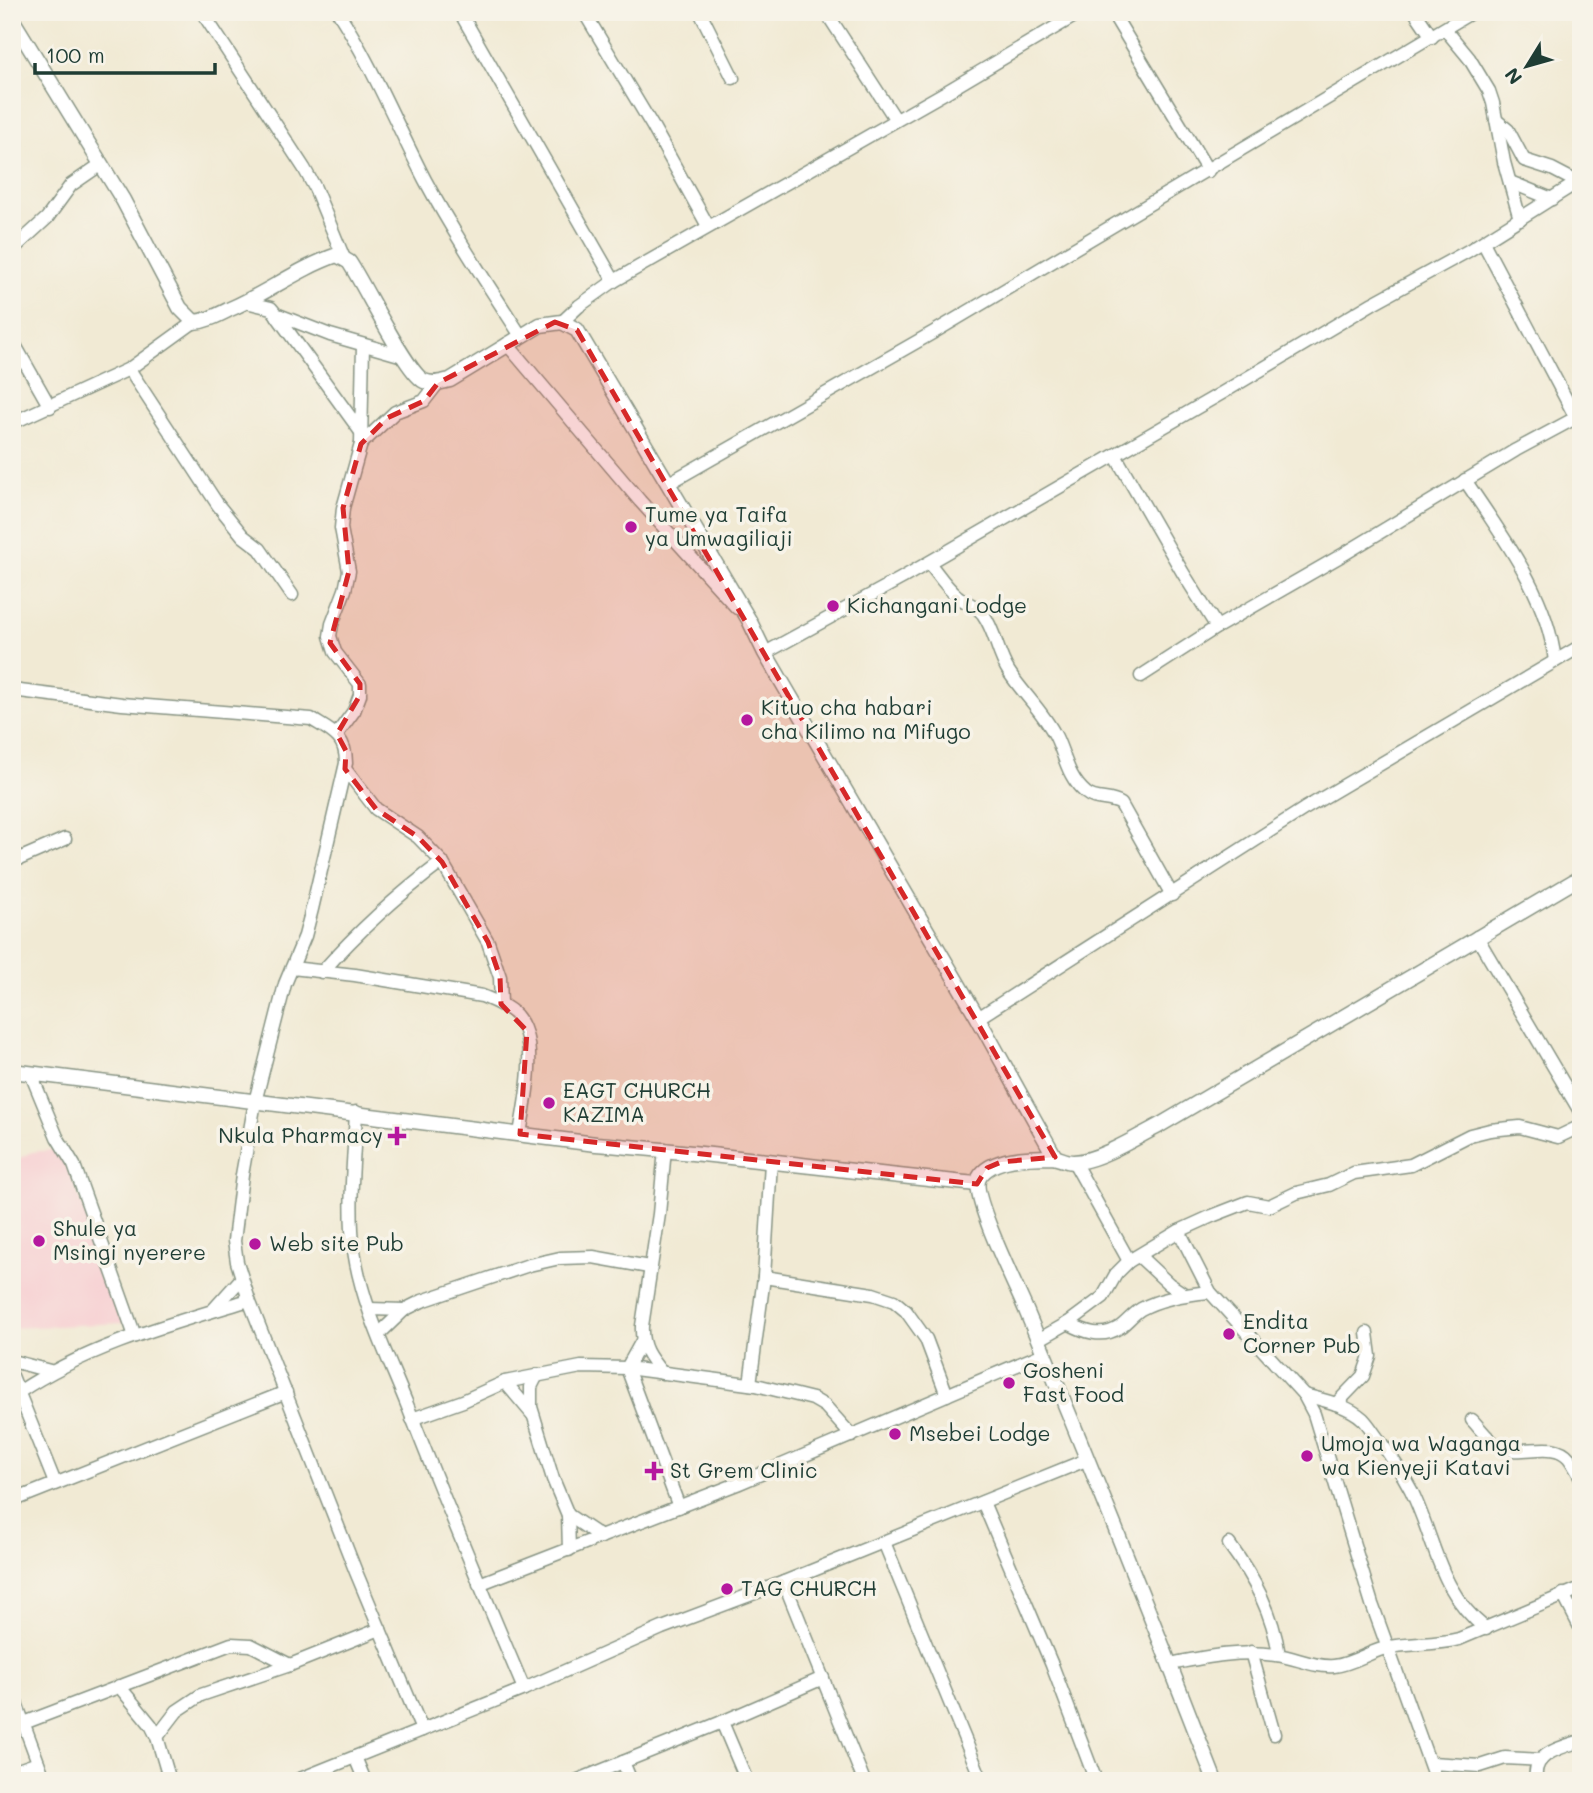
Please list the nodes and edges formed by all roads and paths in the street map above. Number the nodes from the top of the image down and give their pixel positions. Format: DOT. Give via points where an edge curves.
graph roads {
  1 [pos="202,12"];
  2 [pos="338,12"];
  3 [pos="460,12"];
  4 [pos="584,12"];
  5 [pos="700,12"];
  6 [pos="826,12"];
  7 [pos="1081,12"];
  8 [pos="1112,12"];
  9 [pos="1415,12"];
  10 [pos="1472,12"];
  11 [pos="12,19"];
  12 [pos="1445,29"];
  13 [pos="1432,37"];
  14 [pos="733,78"];
  15 [pos="896,120"];
  16 [pos="1496,120"];
  17 [pos="100,165"];
  18 [pos="1208,171"];
  19 [pos="1510,182"];
  20 [pos="1580,184"];
  21 [pos="1552,199"];
  22 [pos="1520,219"];
  23 [pos="708,226"];
  24 [pos="1483,242"];
  25 [pos="12,250"];
  26 [pos="343,256"];
  27 [pos="614,281"];
  28 [pos="246,302"];
  29 [pos="276,314"];
  30 [pos="194,322"];
  31 [pos="562,322"];
  32 [pos="521,336"];
  33 [pos="12,340"];
  34 [pos="507,344"];
  35 [pos="363,345"];
  36 [pos="403,356"];
  37 [pos="129,369"];
  38 [pos="438,383"];
  39 [pos="50,407"];
  40 [pos="1578,416"];
  41 [pos="12,423"];
  42 [pos="361,438"];
  43 [pos="1115,455"];
  44 [pos="1465,480"];
  45 [pos="669,483"];
  46 [pos="929,563"];
  47 [pos="292,595"];
  48 [pos="749,620"];
  49 [pos="1217,627"];
  50 [pos="1552,638"];
  51 [pos="1577,648"];
  52 [pos="765,653"];
  53 [pos="1555,661"];
  54 [pos="1140,676"];
  55 [pos="12,690"];
  56 [pos="337,734"];
  57 [pos="345,769"];
  58 [pos="65,839"];
  59 [pos="12,862"];
  60 [pos="442,862"];
  61 [pos="1581,877"];
  62 [pos="1172,895"];
  63 [pos="1477,937"];
  64 [pos="292,968"];
  65 [pos="322,972"];
  66 [pos="501,1004"];
  67 [pos="978,1018"];
  68 [pos="12,1071"];
  69 [pos="32,1074"];
  70 [pos="256,1102"];
  71 [pos="356,1112"];
  72 [pos="1581,1113"];
  73 [pos="1581,1126"];
  74 [pos="520,1134"];
  75 [pos="666,1149"];
  76 [pos="1055,1157"];
  77 [pos="771,1162"];
  78 [pos="1074,1162"];
  79 [pos="977,1184"];
  80 [pos="1179,1231"];
  81 [pos="1134,1258"];
  82 [pos="649,1267"];
  83 [pos="764,1277"];
  84 [pos="241,1279"];
  85 [pos="1210,1292"];
  86 [pos="1184,1294"];
  87 [pos="248,1300"];
  88 [pos="370,1309"];
  89 [pos="404,1310"];
  90 [pos="213,1311"];
  91 [pos="1068,1323"];
  92 [pos="1367,1333"];
  93 [pos="379,1334"];
  94 [pos="135,1336"];
  95 [pos="642,1341"];
  96 [pos="1040,1347"];
  97 [pos="12,1361"];
  98 [pos="753,1363"];
  99 [pos="627,1368"];
  100 [pos="50,1371"];
  101 [pos="662,1373"];
  102 [pos="537,1375"];
  103 [pos="12,1376"];
  104 [pos="727,1381"];
  105 [pos="505,1382"];
  106 [pos="750,1384"];
  107 [pos="19,1391"];
  108 [pos="286,1392"];
  109 [pos="947,1395"];
  110 [pos="1304,1395"];
  111 [pos="1336,1404"];
  112 [pos="533,1415"];
  113 [pos="412,1419"];
  114 [pos="1472,1420"];
  115 [pos="852,1436"];
  116 [pos="1086,1460"];
  117 [pos="1581,1477"];
  118 [pos="55,1483"];
  119 [pos="12,1501"];
  120 [pos="983,1502"];
  121 [pos="679,1507"];
  122 [pos="568,1515"];
  123 [pos="601,1537"];
  124 [pos="884,1542"];
  125 [pos="1229,1544"];
  126 [pos="569,1550"];
  127 [pos="784,1582"];
  128 [pos="479,1584"];
  129 [pos="1581,1588"];
  130 [pos="1563,1594"];
  131 [pos="380,1629"];
  132 [pos="1486,1629"];
  133 [pos="1581,1629"];
  134 [pos="1388,1647"];
  135 [pos="1251,1652"];
  136 [pos="1279,1655"];
  137 [pos="1170,1664"];
  138 [pos="290,1665"];
  139 [pos="823,1678"];
  140 [pos="119,1686"];
  141 [pos="524,1689"];
  142 [pos="12,1692"];
  143 [pos="722,1722"];
  144 [pos="23,1723"];
  145 [pos="422,1730"];
  146 [pos="1274,1734"];
  147 [pos="158,1737"];
  148 [pos="1581,1741"];
  149 [pos="355,1757"];
  150 [pos="1541,1759"];
  151 [pos="623,1762"];
  152 [pos="38,1763"];
  153 [pos="1431,1763"];
  154 [pos="12,1772"];
  155 [pos="45,1781"];
  156 [pos="170,1781"];
  157 [pos="295,1781"];
  158 [pos="365,1781"];
  159 [pos="576,1781"];
  160 [pos="631,1781"];
  161 [pos="747,1781"];
  162 [pos="864,1781"];
  163 [pos="982,1781"];
  164 [pos="1096,1781"];
  165 [pos="1216,1781"];
  166 [pos="1436,1781"];
  167 [pos="1537,1781"];
  1 -- 26 [label="street" via="304,168"];
  2 -- 32 [label="street" via="426,181"];
  3 -- 27 [label="street"];
  4 -- 23 [label="street"];
  5 -- 14 [label="street"];
  6 -- 15 [label="street"];
  7 -- 15 [label="street"];
  8 -- 18 [label="street"];
  9 -- 13 [label="street"];
  10 -- 12 [label="street"];
  11 -- 17 [label="street"];
  12 -- 13 [label="street"];
  12 -- 16 [label="street" via="1489,91"];
  13 -- 18 [label="street"];
  15 -- 23 [label="street"];
  16 -- 19 [label="street"];
  16 -- 20 [label="street" via="1508,130 1524,160"];
  17 -- 25 [label="street" via="71,186 47,218"];
  17 -- 30 [label="street" via="180,308"];
  18 -- 45 [label="street"];
  19 -- 21 [label="street"];
  19 -- 22 [label="street"];
  20 -- 21 [label="street"];
  21 -- 22 [label="street"];
  22 -- 24 [label="street"];
  23 -- 27 [label="street"];
  24 -- 40 [label="street"];
  24 -- 43 [label="street"];
  26 -- 28 [label="street" via="316,263"];
  26 -- 36 [label="street"];
  27 -- 31 [label="street"];
  28 -- 29 [label="street" via="271,308"];
  28 -- 30 [label="street"];
  29 -- 35 [label="street"];
  29 -- 42 [label="street"];
  30 -- 37 [label="street"];
  31 -- 32 [label="street" via="540,325"];
  31 -- 45 [label="street" via="577,330"];
  32 -- 34 [label="street"];
  33 -- 39 [label="street"];
  34 -- 38 [label="street"];
  34 -- 48 [label="street" via="630,491"];
  35 -- 36 [label="street"];
  35 -- 42 [label="street"];
  36 -- 38 [label="street" via="425,382"];
  37 -- 39 [label="street"];
  37 -- 47 [label="street" via="218,505 260,549"];
  38 -- 42 [label="street" via="424,401 395,412"];
  39 -- 41 [label="street"];
  40 -- 44 [label="street"];
  42 -- 56 [label="street" via="341,528 349,571 330,636 335,652 360,684 360,695"];
  43 -- 46 [label="street"];
  43 -- 49 [label="street"];
  44 -- 49 [label="street"];
  44 -- 50 [label="street" via="1525,574"];
  45 -- 48 [label="street"];
  46 -- 52 [label="street"];
  46 -- 62 [label="street" via="960,598 983,613 1008,671 1051,727 1065,765 1086,793 1121,804"];
  48 -- 52 [label="street"];
  49 -- 54 [label="street"];
  50 -- 51 [label="street"];
  50 -- 53 [label="street"];
  51 -- 53 [label="street"];
  52 -- 67 [label="street"];
  53 -- 62 [label="street" via="1304,809"];
  55 -- 56 [label="street" via="311,719"];
  56 -- 57 [label="street" via="346,751"];
  57 -- 60 [label="street" via="376,809 418,837"];
  57 -- 64 [label="street" via="321,877"];
  58 -- 59 [label="street"];
  60 -- 65 [label="street" via="393,900"];
  60 -- 66 [label="street" via="488,942 500,976"];
  61 -- 63 [label="street"];
  62 -- 67 [label="street"];
  63 -- 72 [label="street"];
  63 -- 78 [label="street" via="1160,1125 1108,1152"];
  64 -- 65 [label="street"];
  64 -- 70 [label="street"];
  65 -- 66 [label="street" via="482,996"];
  66 -- 74 [label="street" via="527,1031"];
  67 -- 76 [label="street"];
  68 -- 69 [label="street"];
  69 -- 70 [label="street"];
  69 -- 94 [label="street" via="74,1166"];
  70 -- 71 [label="street"];
  70 -- 84 [label="street" via="234,1241"];
  71 -- 74 [label="street"];
  71 -- 88 [label="street" via="354,1250"];
  73 -- 80 [label="street" via="1558,1137 1520,1127 1470,1135 1411,1166 1354,1173 1269,1206 1248,1202"];
  74 -- 75 [label="street"];
  75 -- 77 [label="street"];
  75 -- 82 [label="street"];
  76 -- 78 [label="street"];
  76 -- 79 [label="street" via="1001,1163 987,1168"];
  77 -- 79 [label="street"];
  77 -- 83 [label="street"];
  78 -- 81 [label="street"];
  79 -- 96 [label="street" via="979,1199"];
  80 -- 81 [label="street"];
  80 -- 85 [label="street"];
  81 -- 86 [label="street"];
  81 -- 91 [label="street" via="1115,1274 1103,1297"];
  82 -- 89 [label="street" via="593,1257 560,1258 486,1278"];
  82 -- 95 [label="street"];
  83 -- 98 [label="street"];
  83 -- 109 [label="street" via="894,1301 922,1332"];
  84 -- 87 [label="street"];
  84 -- 90 [label="street"];
  85 -- 86 [label="street"];
  85 -- 110 [label="street"];
  86 -- 91 [label="street" via="1141,1308 1119,1328 1101,1334"];
  87 -- 90 [label="street"];
  87 -- 108 [label="street"];
  88 -- 89 [label="street"];
  88 -- 93 [label="street"];
  89 -- 93 [label="street"];
  90 -- 94 [label="street"];
  91 -- 96 [label="street"];
  92 -- 111 [label="street" via="1370,1356 1363,1376"];
  93 -- 113 [label="street"];
  94 -- 100 [label="street"];
  95 -- 99 [label="street"];
  95 -- 101 [label="street"];
  96 -- 109 [label="street"];
  96 -- 116 [label="street"];
  97 -- 100 [label="street"];
  98 -- 104 [label="street"];
  98 -- 106 [label="street"];
  99 -- 101 [label="street"];
  99 -- 102 [label="street" via="581,1367"];
  99 -- 121 [label="street"];
  100 -- 107 [label="street"];
  101 -- 104 [label="street"];
  102 -- 105 [label="street"];
  102 -- 112 [label="street" via="531,1394"];
  103 -- 107 [label="street"];
  104 -- 106 [label="street"];
  105 -- 112 [label="street"];
  105 -- 113 [label="street"];
  106 -- 115 [label="street" via="813,1399"];
  107 -- 118 [label="street"];
  108 -- 118 [label="street"];
  108 -- 131 [label="street"];
  109 -- 115 [label="street"];
  110 -- 111 [label="street"];
  110 -- 134 [label="street"];
  111 -- 132 [label="street" via="1362,1418 1389,1453 1411,1490 1455,1595 1468,1615"];
  112 -- 122 [label="street"];
  113 -- 128 [label="street"];
  114 -- 117 [label="street" via="1498,1447 1518,1452 1551,1448 1567,1455"];
  115 -- 121 [label="street"];
  116 -- 120 [label="street"];
  116 -- 137 [label="street"];
  118 -- 119 [label="street"];
  120 -- 124 [label="street"];
  120 -- 164 [label="street"];
  121 -- 123 [label="street"];
  122 -- 123 [label="street"];
  122 -- 126 [label="street"];
  123 -- 126 [label="street"];
  124 -- 127 [label="street"];
  124 -- 163 [label="street"];
  125 -- 136 [label="street" via="1258,1589 1275,1630"];
  126 -- 128 [label="street"];
  127 -- 139 [label="street"];
  127 -- 141 [label="street" via="662,1628"];
  128 -- 141 [label="street"];
  129 -- 130 [label="street"];
  130 -- 132 [label="street"];
  130 -- 133 [label="street"];
  131 -- 138 [label="street"];
  131 -- 145 [label="street"];
  132 -- 134 [label="street" via="1443,1643"];
  134 -- 136 [label="street" via="1335,1666"];
  134 -- 153 [label="street"];
  135 -- 136 [label="street"];
  135 -- 137 [label="street"];
  135 -- 146 [label="street"];
  137 -- 165 [label="street"];
  138 -- 140 [label="street" via="251,1645 231,1644"];
  138 -- 147 [label="street" via="185,1703"];
  139 -- 143 [label="street"];
  139 -- 162 [label="street"];
  140 -- 144 [label="street"];
  140 -- 147 [label="street"];
  141 -- 145 [label="street"];
  142 -- 144 [label="street"];
  143 -- 151 [label="street"];
  143 -- 161 [label="street"];
  144 -- 152 [label="street"];
  145 -- 149 [label="street"];
  147 -- 156 [label="street"];
  148 -- 150 [label="street"];
  149 -- 157 [label="street"];
  149 -- 158 [label="street"];
  150 -- 153 [label="street" via="1505,1758 1480,1766"];
  150 -- 167 [label="street"];
  151 -- 159 [label="street"];
  151 -- 160 [label="street"];
  152 -- 154 [label="street"];
  152 -- 155 [label="street"];
  153 -- 166 [label="street"];
}
